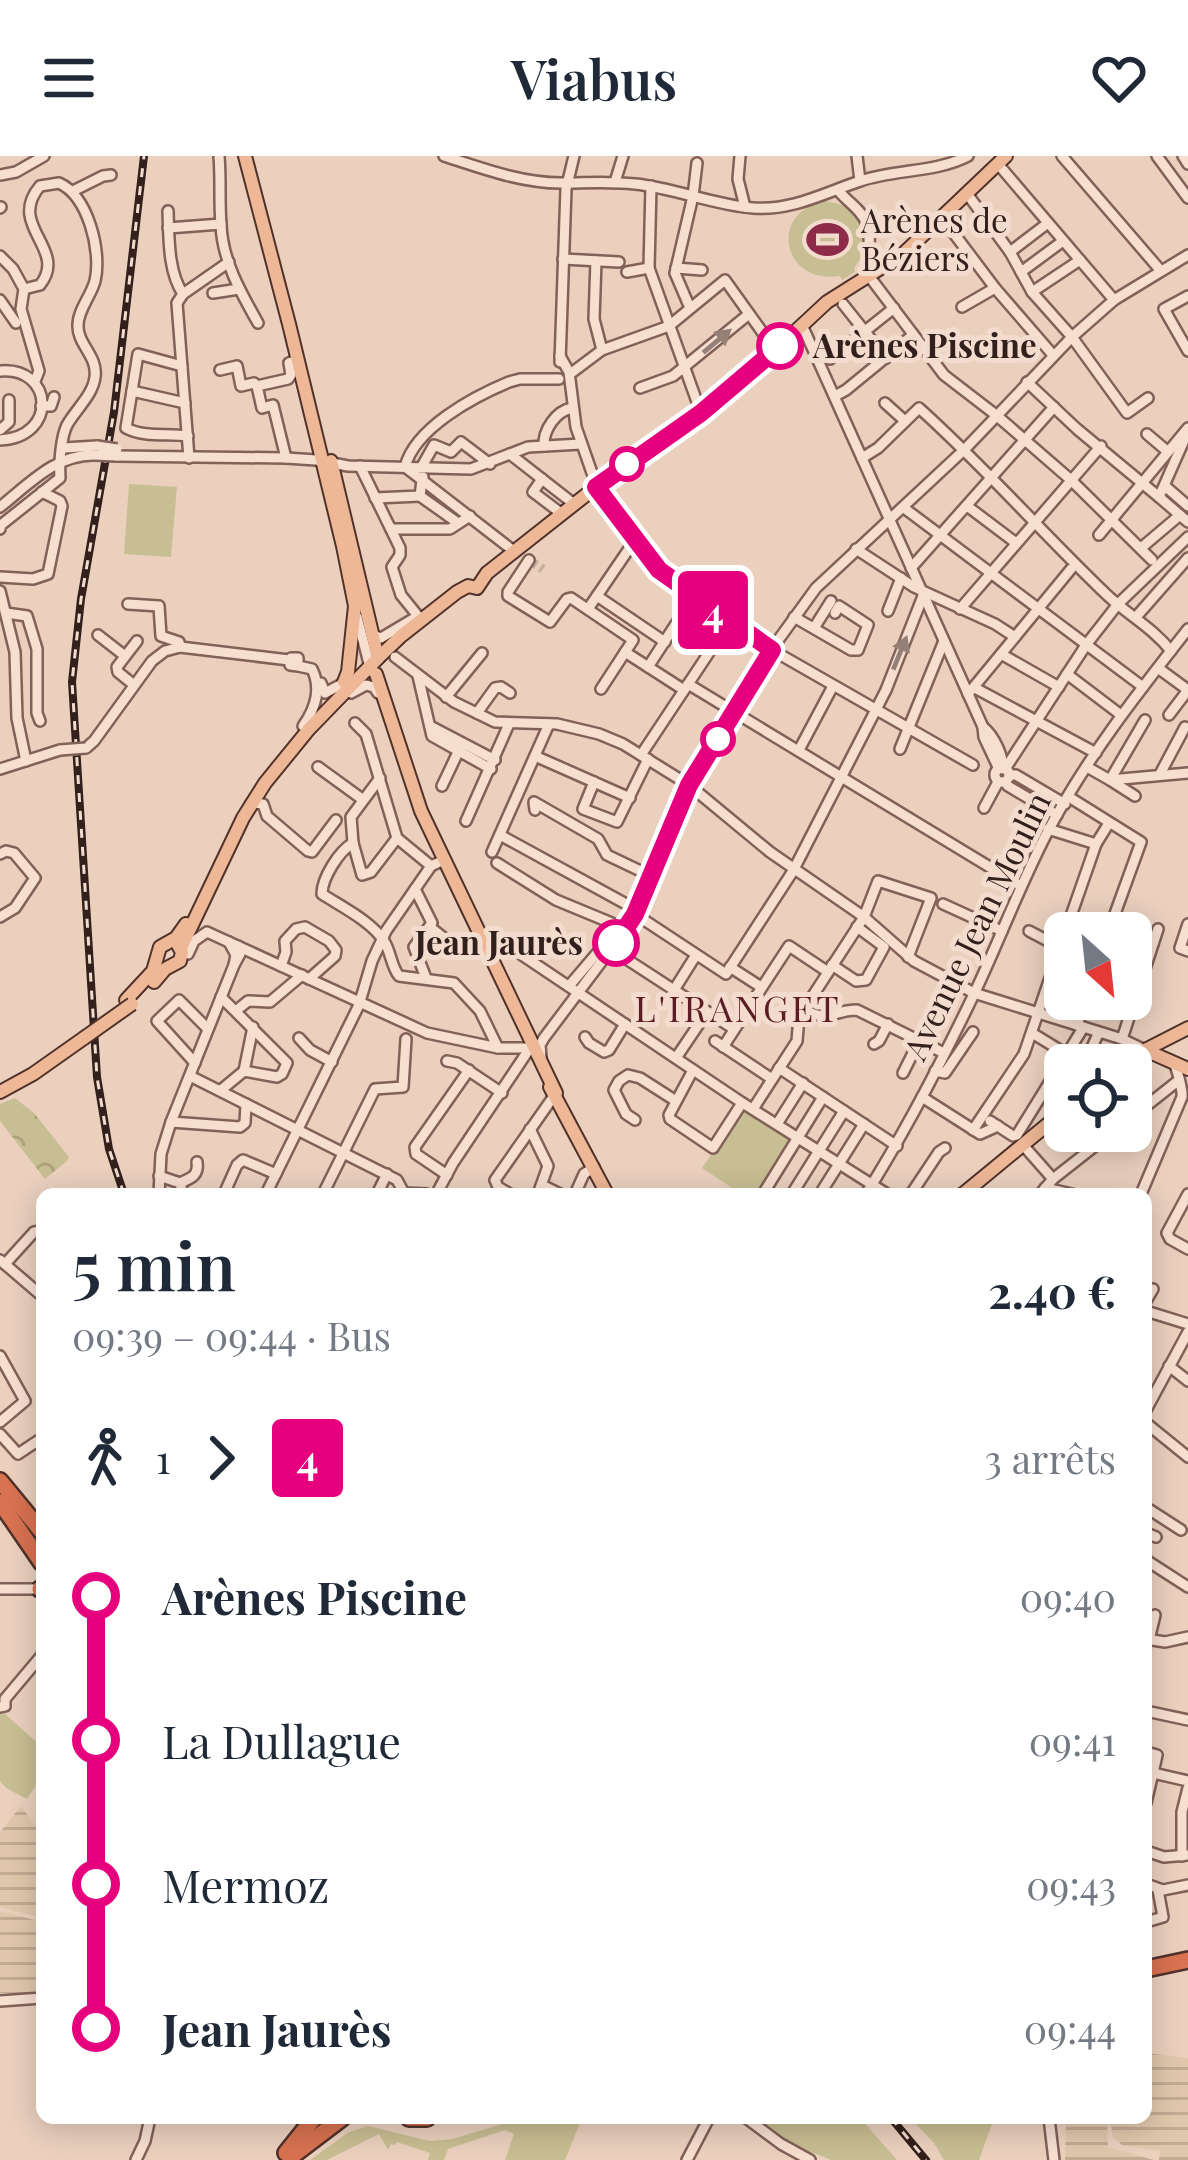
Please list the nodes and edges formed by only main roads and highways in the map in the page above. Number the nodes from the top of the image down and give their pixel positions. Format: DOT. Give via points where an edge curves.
graph roads {
  1 [pos="247,156"];
  2 [pos="1002,160"];
  3 [pos="327,467"];
  4 [pos="338,507"];
  5 [pos="473,580"];
  6 [pos="378,654"];
  7 [pos="343,683"];
  8 [pos="183,948"];
  9 [pos="158,955"];
  10 [pos="171,965"];
  11 [pos="507,994"];
  12 [pos="129,1002"];
  13 [pos="1188,1028"];
  14 [pos="1159,1043"];
  15 [pos="1152,1046"];
  16 [pos="533,1050"];
  17 [pos="1152,1053"];
  18 [pos="1170,1062"];
  19 [pos="1184,1076"];
  20 [pos="0,1088"];
  21 [pos="1044,1128"];
  22 [pos="604,1188"];
  23 [pos="970,1188"];
  24 [pos="0,1472"];
  25 [pos="0,1481"];
  26 [pos="0,1492"];
  27 [pos="0,1502"];
  28 [pos="36,1512"];
  29 [pos="36,1525"];
  30 [pos="36,1537"];
  31 [pos="36,1554"];
  32 [pos="1188,1964"];
  33 [pos="1152,1972"];
  34 [pos="312,2124"];
  35 [pos="323,2124"];
  36 [pos="333,2124"];
  37 [pos="286,2157"];
  1 -- 3 [label="main road"];
  1 -- 3 [label="main road"];
  2 -- 5 [label="main road" via="903,254 826,302 701,413"];
  3 -- 4 [label="main road"];
  4 -- 6 [label="main road"];
  4 -- 6 [label="main road"];
  4 -- 7 [label="main road" via="355,606"];
  5 -- 6 [label="main road"];
  5 -- 6 [label="main road"];
  6 -- 7 [label="main road"];
  6 -- 8 [label="main road" via="251,803"];
  6 -- 11 [label="main road" via="438,863"];
  7 -- 8 [label="main road" via="247,798"];
  8 -- 9 [label="main road" via="163,944"];
  8 -- 10 [label="main road"];
  9 -- 10 [label="main road"];
  9 -- 12 [label="main road"];
  10 -- 12 [label="main road"];
  11 -- 16 [label="main road"];
  11 -- 16 [label="main road"];
  12 -- 20 [label="main road, bridge"];
  13 -- 14 [label="main road"];
  14 -- 15 [label="main road"];
  14 -- 18 [label="main road"];
  16 -- 22 [label="main road"];
  17 -- 18 [label="main road"];
  18 -- 19 [label="main road"];
  21 -- 23 [label="main road"];
  24 -- 28 [label="highway"];
  25 -- 29 [label="highway"];
  26 -- 30 [label="highway"];
  27 -- 31 [label="highway"];
  32 -- 33 [label="highway"];
  34 -- 37 [label="highway"];
  35 -- 37 [label="main road"];
  36 -- 37 [label="highway"];
}
